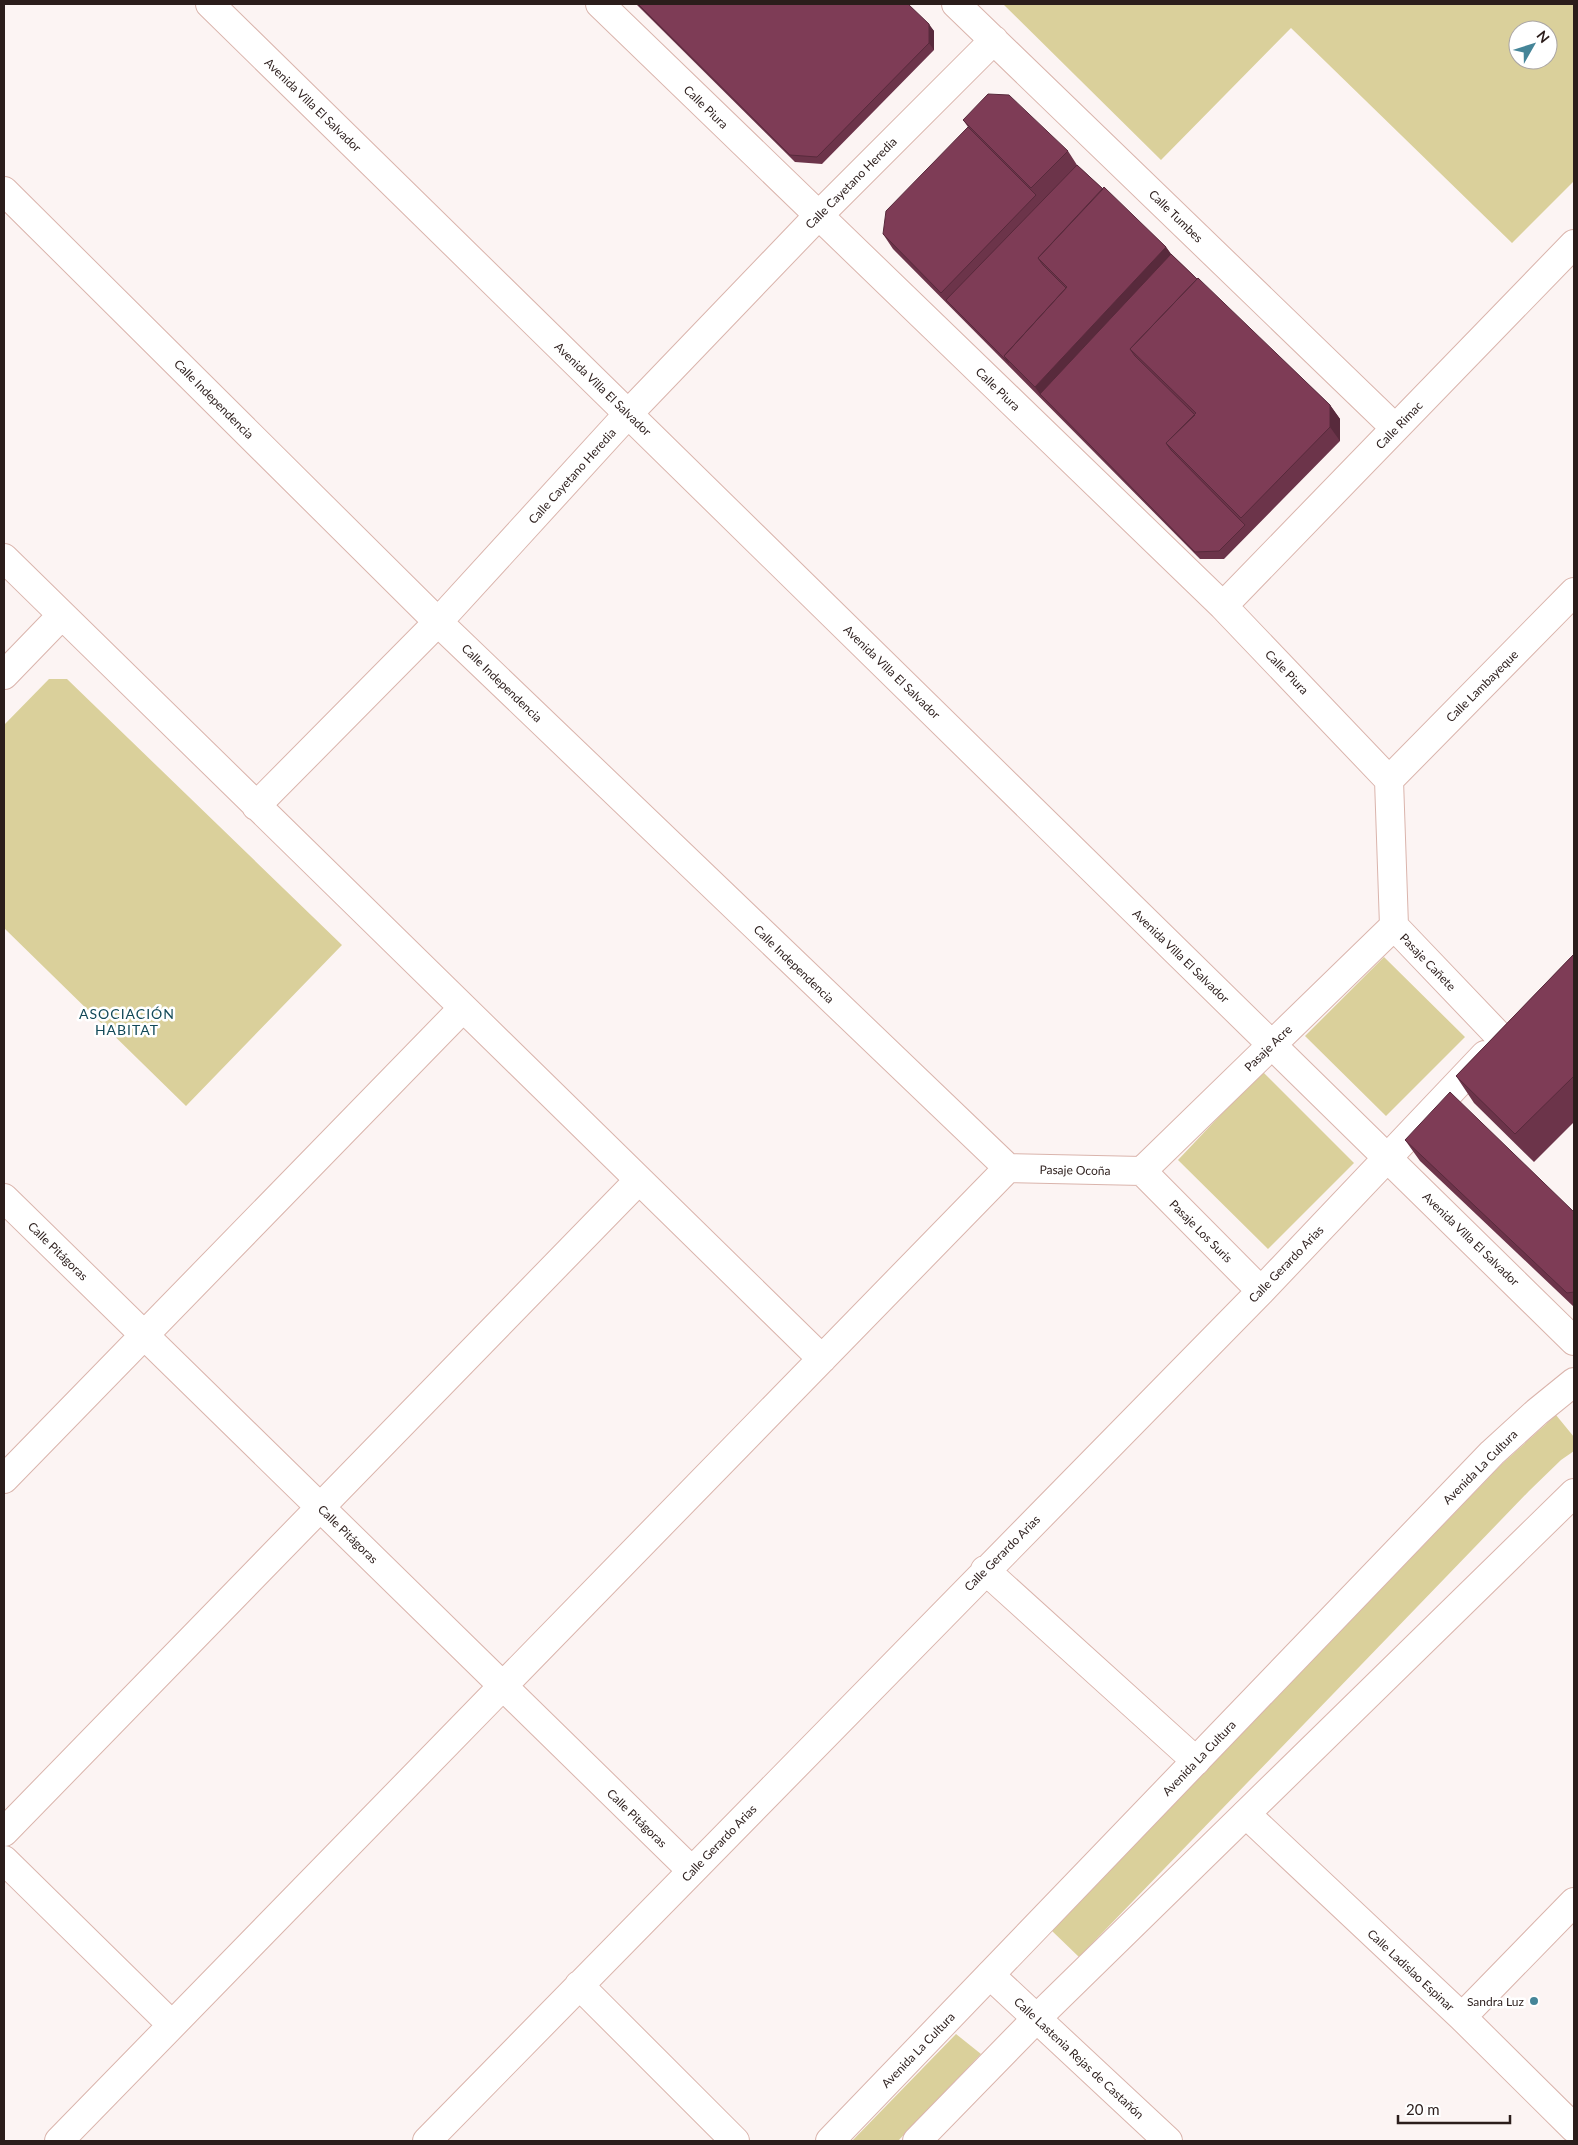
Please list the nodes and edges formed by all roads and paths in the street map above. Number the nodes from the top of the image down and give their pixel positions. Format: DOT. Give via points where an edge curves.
graph roads {
  1 [pos="210,4"];
  2 [pos="600,4"];
  3 [pos="956,4"];
  4 [pos="994,40"];
  5 [pos="4,191"];
  6 [pos="818,216"];
  7 [pos="1574,244"];
  8 [pos="628,414"];
  9 [pos="1396,428"];
  10 [pos="4,558"];
  11 [pos="1574,592"];
  12 [pos="1223,606"];
  13 [pos="62,615"];
  14 [pos="438,622"];
  15 [pos="4,675"];
  16 [pos="1389,780"];
  17 [pos="256,806"];
  18 [pos="1394,926"];
  19 [pos="463,1008"];
  20 [pos="1521,1017"];
  21 [pos="1501,1038"];
  22 [pos="1272,1044"];
  23 [pos="1388,1158"];
  24 [pos="1008,1168"];
  25 [pos="1142,1171"];
  26 [pos="639,1180"];
  27 [pos="4,1198"];
  28 [pos="1261,1291"];
  29 [pos="144,1335"];
  30 [pos="1574,1341"];
  31 [pos="822,1359"];
  32 [pos="1574,1382"];
  33 [pos="4,1479"];
  34 [pos="1574,1493"];
  35 [pos="320,1507"];
  36 [pos="985,1570"];
  37 [pos="503,1686"];
  38 [pos="1196,1761"];
  39 [pos="1246,1814"];
  40 [pos="4,1832"];
  41 [pos="4,1860"];
  42 [pos="692,1871"];
  43 [pos="1574,1902"];
  44 [pos="990,1975"];
  45 [pos="579,1985"];
  46 [pos="1462,2017"];
  47 [pos="1037,2018"];
  48 [pos="172,2025"];
  49 [pos="1574,2128"];
  50 [pos="59,2141"];
  51 [pos="427,2141"];
  52 [pos="735,2141"];
  53 [pos="830,2141"];
  54 [pos="917,2141"];
  55 [pos="1168,2141"];
  1 -- 8 [label="street, Avenida Villa El Salvador"];
  2 -- 6 [label="street, Calle Piura"];
  3 -- 4 [label="street, Calle Tumbes"];
  4 -- 6 [label="street, Calle Cayetano Heredia"];
  4 -- 9 [label="street, Calle Tumbes"];
  5 -- 14 [label="street, Calle Independencia"];
  6 -- 8 [label="street, Calle Cayetano Heredia"];
  6 -- 12 [label="street, Calle Piura"];
  7 -- 9 [label="street, Calle Rimac"];
  8 -- 14 [label="street, Calle Cayetano Heredia"];
  8 -- 22 [label="street, Avenida Villa El Salvador"];
  9 -- 12 [label="street, Calle Rimac"];
  10 -- 13 [label="street"];
  11 -- 16 [label="street, Calle Lambayeque"];
  12 -- 16 [label="street, Calle Piura"];
  13 -- 15 [label="street"];
  13 -- 17 [label="street"];
  14 -- 17 [label="street, Calle Cayetano Heredia"];
  14 -- 24 [label="street, Calle Independencia"];
  16 -- 18 [label="street, Pasaje Cañete"];
  17 -- 19 [label="street"];
  18 -- 21 [label="street, Pasaje Cañete"];
  18 -- 22 [label="street, Pasaje Acre"];
  19 -- 26 [label="street"];
  19 -- 29 [label="street"];
  20 -- 21 [label="street, Calle Gerardo Arias"];
  21 -- 23 [label="street, Calle Gerardo Arias"];
  22 -- 23 [label="street, Avenida Villa El Salvador"];
  22 -- 25 [label="street, Pasaje Acre"];
  23 -- 28 [label="street, Calle Gerardo Arias"];
  23 -- 30 [label="street, Avenida Villa El Salvador"];
  24 -- 25 [label="street, Pasaje Ocoña"];
  24 -- 31 [label="street"];
  25 -- 28 [label="street, Pasaje Los Suris"];
  26 -- 31 [label="street"];
  26 -- 35 [label="street"];
  27 -- 29 [label="street, Calle Pitágoras"];
  28 -- 36 [label="street, Calle Gerardo Arias"];
  29 -- 33 [label="street"];
  29 -- 35 [label="street, Calle Pitágoras"];
  31 -- 37 [label="street"];
  32 -- 38 [label="street, Avenida La Cultura" via="1536,1412 1492,1454"];
  34 -- 39 [label="street"];
  35 -- 37 [label="street, Calle Pitágoras"];
  35 -- 40 [label="street"];
  36 -- 38 [label="street"];
  36 -- 42 [label="street, Calle Gerardo Arias"];
  37 -- 42 [label="street, Calle Pitágoras"];
  37 -- 48 [label="street"];
  38 -- 44 [label="street, Avenida La Cultura"];
  39 -- 46 [label="street, Calle Ladislao Espinar"];
  39 -- 47 [label="street"];
  41 -- 48 [label="street"];
  42 -- 45 [label="street, Calle Gerardo Arias"];
  43 -- 46 [label="street"];
  44 -- 47 [label="street, Calle Lastenia Rejas de Castañón"];
  44 -- 53 [label="street, Avenida La Cultura"];
  45 -- 51 [label="street, Calle Gerardo Arias"];
  45 -- 52 [label="street"];
  46 -- 49 [label="street, Calle Ladislao Espinar"];
  47 -- 54 [label="street"];
  47 -- 55 [label="street, Calle Lastenia Rejas de Castañón"];
  48 -- 50 [label="street"];
}
